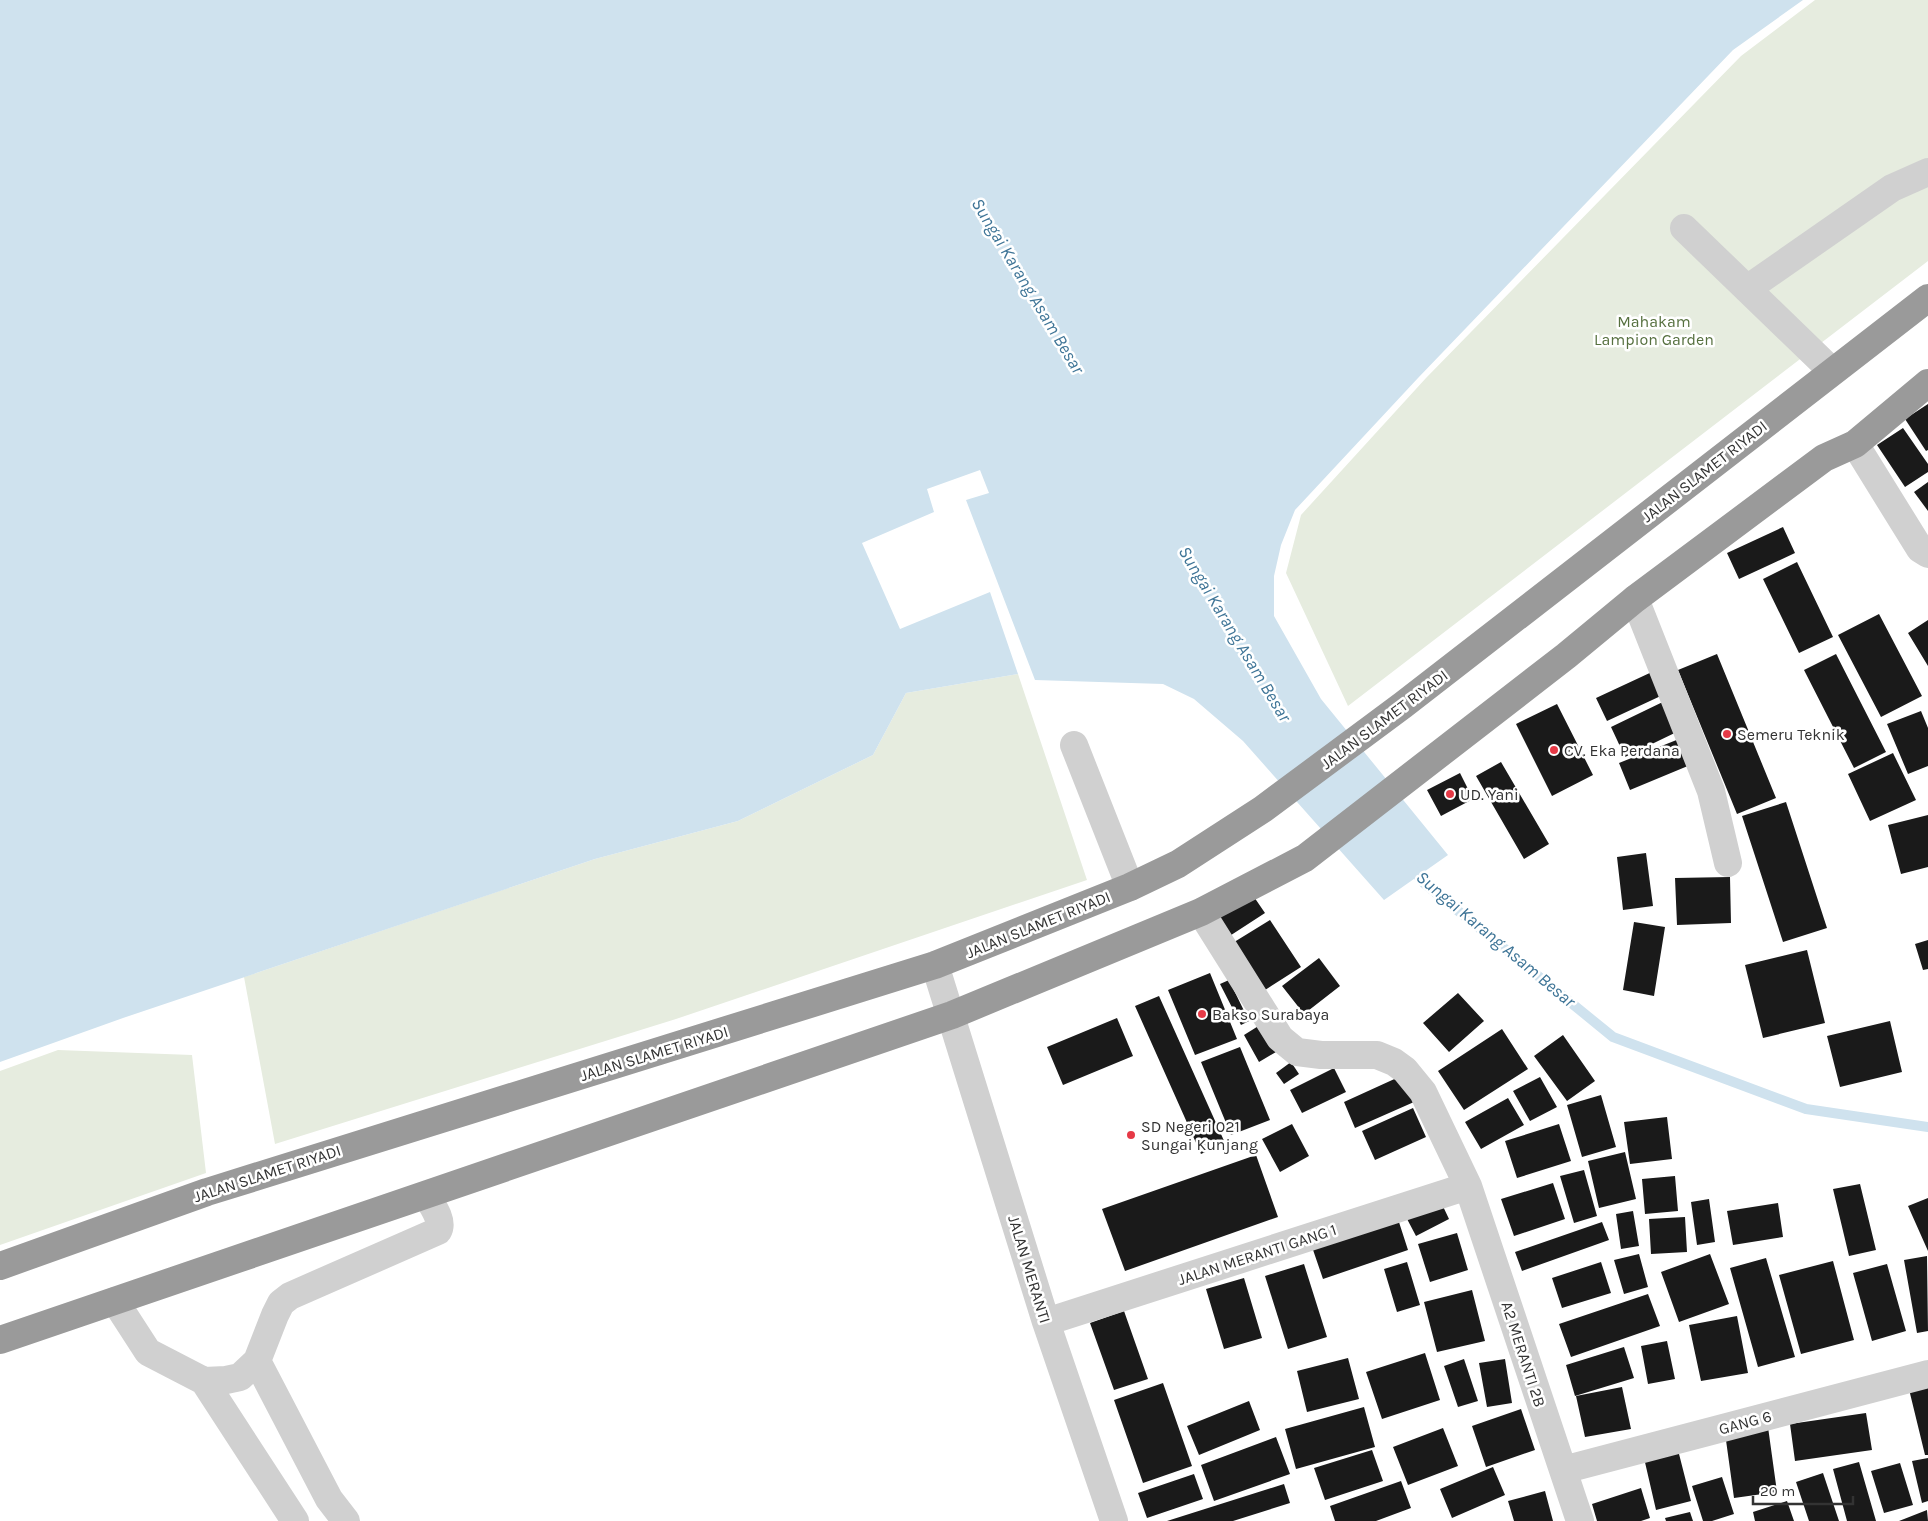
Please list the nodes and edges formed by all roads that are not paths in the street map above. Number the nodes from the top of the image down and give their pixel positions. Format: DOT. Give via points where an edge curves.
graph roads {
  1 [pos="1928,172"];
  2 [pos="1684,228"];
  3 [pos="1747,289"];
  4 [pos="1928,298"];
  5 [pos="1832,371"];
  6 [pos="1928,383"];
  7 [pos="1855,444"];
  8 [pos="1928,554"];
  9 [pos="1635,599"];
  10 [pos="1074,745"];
  11 [pos="1728,863"];
  12 [pos="1130,888"];
  13 [pos="1201,912"];
  14 [pos="935,965"];
  15 [pos="952,1015"];
  16 [pos="1468,1186"];
  17 [pos="426,1195"];
  18 [pos="0,1266"];
  19 [pos="115,1301"];
  20 [pos="1046,1322"];
  21 [pos="0,1340"];
  22 [pos="257,1361"];
  23 [pos="1928,1374"];
  24 [pos="204,1381"];
  25 [pos="1563,1470"];
  26 [pos="296,1521"];
  27 [pos="346,1521"];
  28 [pos="1114,1521"];
  29 [pos="1580,1521"];
  1 -- 3 [label="street" via="1892,188"];
  2 -- 3 [label="street"];
  3 -- 5 [label="street"];
  4 -- 5 [label="highway, JALAN SLAMET RIYADI"];
  5 -- 12 [label="highway, JALAN SLAMET RIYADI" via="1403,705 1263,809 1178,864"];
  6 -- 7 [label="highway"];
  7 -- 8 [label="street" via="1920,549"];
  7 -- 9 [label="highway" via="1824,458"];
  9 -- 11 [label="street" via="1711,791"];
  9 -- 13 [label="highway" via="1305,858"];
  10 -- 12 [label="street"];
  12 -- 14 [label="highway, JALAN SLAMET RIYADI"];
  13 -- 15 [label="highway"];
  13 -- 16 [label="street, A2 MERANTI 2B" via="1280,1038 1297,1052 1377,1055 1405,1070 1422,1092"];
  14 -- 15 [label="street, JALAN MERANTI"];
  14 -- 18 [label="highway, JALAN SLAMET RIYADI" via="207,1192"];
  15 -- 17 [label="highway"];
  15 -- 20 [label="street, JALAN MERANTI"];
  16 -- 20 [label="street, JALAN MERANTI GANG 1"];
  16 -- 25 [label="street, A2 MERANTI 2B"];
  17 -- 19 [label="highway"];
  17 -- 22 [label="street" via="436,1213 440,1226 438,1232 286,1299 275,1315"];
  19 -- 21 [label="highway"];
  19 -- 24 [label="street" via="148,1352"];
  20 -- 28 [label="street, JALAN MERANTI"];
  22 -- 24 [label="street" via="240,1377"];
  22 -- 27 [label="street" via="329,1499"];
  23 -- 25 [label="street, GANG 6"];
  24 -- 26 [label="street"];
  25 -- 29 [label="street, A2 MERANTI 2B"];
}
